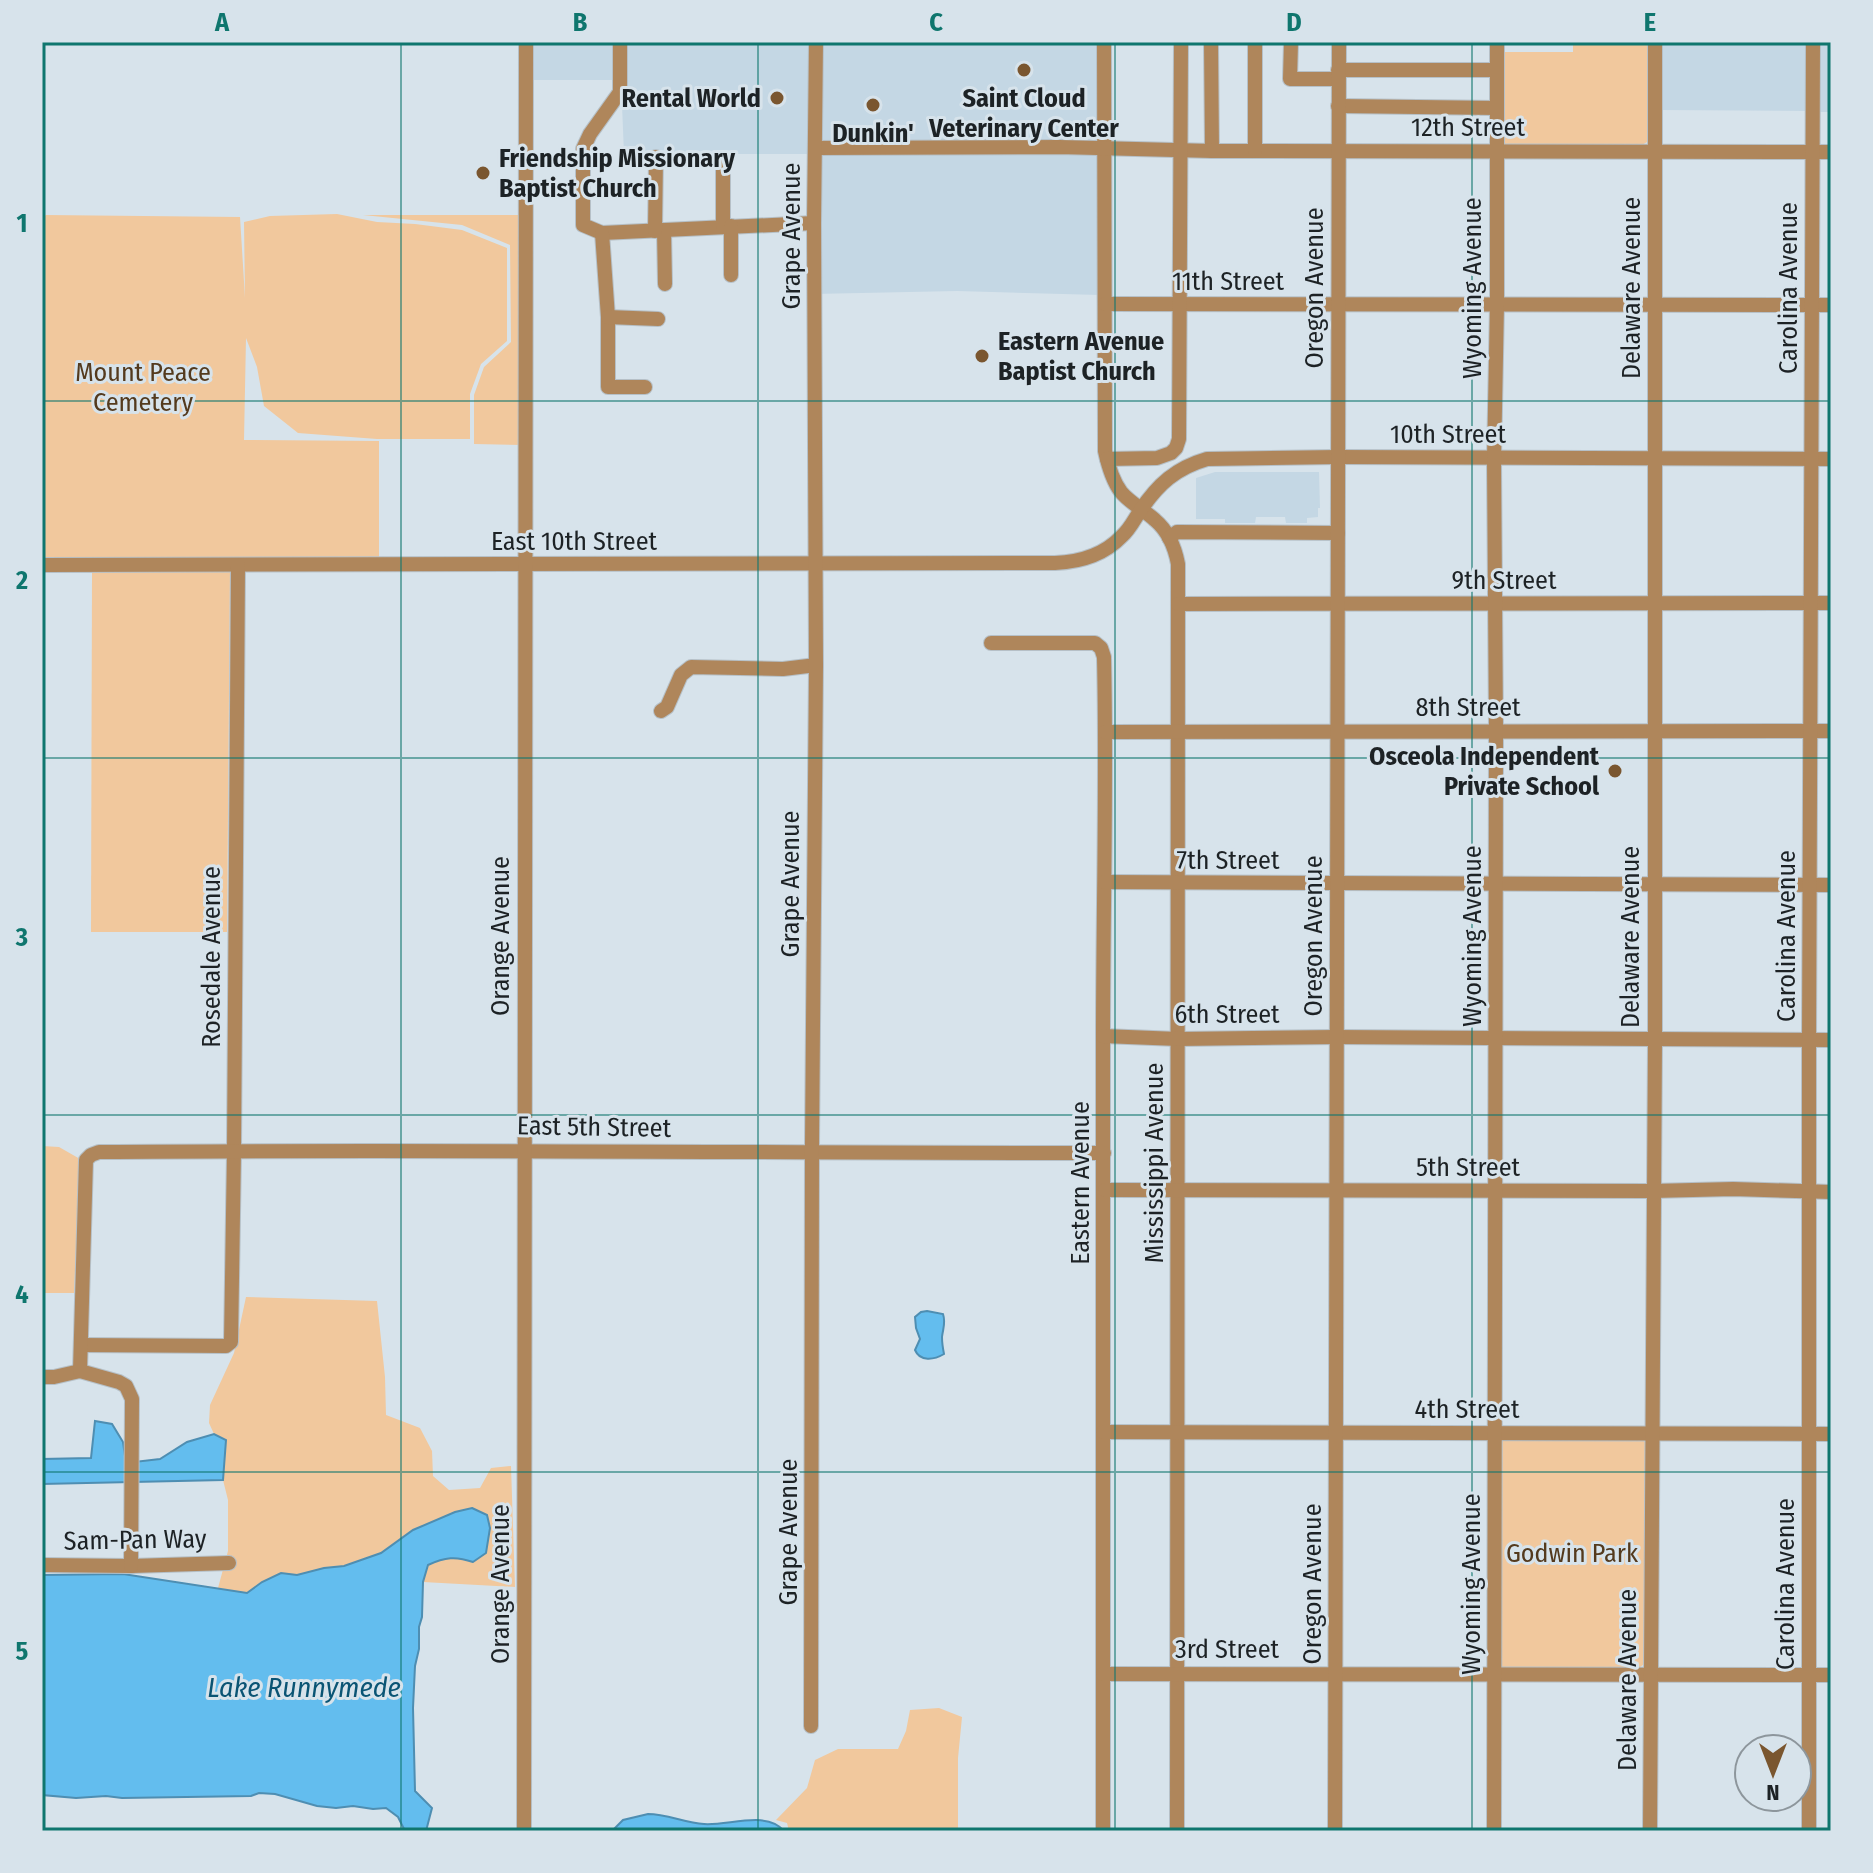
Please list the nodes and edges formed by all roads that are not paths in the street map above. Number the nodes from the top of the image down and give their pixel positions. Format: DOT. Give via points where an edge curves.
graph roads {
  1 [pos="526,42"];
  2 [pos="620,42"];
  3 [pos="816,42"];
  4 [pos="1104,42"];
  5 [pos="1181,42"];
  6 [pos="1211,42"];
  7 [pos="1255,42"];
  8 [pos="1291,42"];
  9 [pos="1339,42"];
  10 [pos="1497,42"];
  11 [pos="1655,42"];
  12 [pos="1813,42"];
  13 [pos="1497,70"];
  14 [pos="1338,75"];
  15 [pos="1338,106"];
  16 [pos="1497,108"];
  17 [pos="815,148"];
  18 [pos="1106,149"];
  19 [pos="1182,150"];
  20 [pos="1212,151"];
  21 [pos="1255,151"];
  22 [pos="1339,151"];
  23 [pos="1655,151"];
  24 [pos="1497,152"];
  25 [pos="1813,152"];
  26 [pos="1831,152"];
  27 [pos="656,157"];
  28 [pos="723,160"];
  29 [pos="814,223"];
  30 [pos="727,226"];
  31 [pos="660,231"];
  32 [pos="602,233"];
  33 [pos="731,275"];
  34 [pos="665,284"];
  35 [pos="1105,304"];
  36 [pos="1180,304"];
  37 [pos="1497,304"];
  38 [pos="1338,305"];
  39 [pos="1655,305"];
  40 [pos="1812,305"];
  41 [pos="1831,305"];
  42 [pos="608,317"];
  43 [pos="658,319"];
  44 [pos="645,387"];
  45 [pos="1338,457"];
  46 [pos="1107,459"];
  47 [pos="1494,459"];
  48 [pos="1655,459"];
  49 [pos="1812,459"];
  50 [pos="1831,459"];
  51 [pos="1141,509"];
  52 [pos="1338,533"];
  53 [pos="1169,538"];
  54 [pos="1103,551"];
  55 [pos="816,564"];
  56 [pos="42,565"];
  57 [pos="238,565"];
  58 [pos="525,565"];
  59 [pos="1654,603"];
  60 [pos="1811,603"];
  61 [pos="1831,603"];
  62 [pos="1178,604"];
  63 [pos="1496,604"];
  64 [pos="1338,605"];
  65 [pos="991,643"];
  66 [pos="816,665"];
  67 [pos="661,711"];
  68 [pos="1337,731"];
  69 [pos="1496,731"];
  70 [pos="1654,731"];
  71 [pos="1831,731"];
  72 [pos="1105,732"];
  73 [pos="1178,732"];
  74 [pos="1811,732"];
  75 [pos="1105,882"];
  76 [pos="1179,883"];
  77 [pos="1337,884"];
  78 [pos="1496,884"];
  79 [pos="1654,885"];
  80 [pos="1811,885"];
  81 [pos="1831,885"];
  82 [pos="1103,1036"];
  83 [pos="1336,1037"];
  84 [pos="1496,1038"];
  85 [pos="1178,1039"];
  86 [pos="1655,1039"];
  87 [pos="1809,1040"];
  88 [pos="1831,1040"];
  89 [pos="523,1150"];
  90 [pos="234,1151"];
  91 [pos="813,1153"];
  92 [pos="1104,1153"];
  93 [pos="1105,1190"];
  94 [pos="1178,1190"];
  95 [pos="1495,1191"];
  96 [pos="1652,1191"];
  97 [pos="1337,1192"];
  98 [pos="1810,1192"];
  99 [pos="1831,1192"];
  100 [pos="81,1345"];
  101 [pos="80,1371"];
  102 [pos="42,1377"];
  103 [pos="1103,1432"];
  104 [pos="1178,1432"];
  105 [pos="1336,1433"];
  106 [pos="1495,1433"];
  107 [pos="1652,1433"];
  108 [pos="1810,1434"];
  109 [pos="1831,1434"];
  110 [pos="229,1563"];
  111 [pos="42,1565"];
  112 [pos="131,1566"];
  113 [pos="1176,1673"];
  114 [pos="1103,1674"];
  115 [pos="1336,1674"];
  116 [pos="1495,1674"];
  117 [pos="1650,1674"];
  118 [pos="1809,1674"];
  119 [pos="1831,1675"];
  120 [pos="811,1726"];
  121 [pos="524,1831"];
  122 [pos="1103,1831"];
  123 [pos="1177,1831"];
  124 [pos="1335,1831"];
  125 [pos="1494,1831"];
  126 [pos="1650,1831"];
  127 [pos="1809,1831"];
  1 -- 58 [label="street, Orange Avenue"];
  2 -- 32 [label="street" via="620,92 583,149 583,225"];
  3 -- 17 [label="street, Grape Avenue"];
  4 -- 18 [label="street"];
  5 -- 19 [label="street"];
  6 -- 20 [label="street"];
  7 -- 21 [label="street"];
  8 -- 14 [label="street" via="1290,79"];
  9 -- 14 [label="street, Oregon Avenue"];
  10 -- 13 [label="street, Wyoming Avenue"];
  11 -- 23 [label="street, Delaware Avenue"];
  12 -- 25 [label="street, Carolina Avenue"];
  13 -- 14 [label="street"];
  13 -- 16 [label="street, Wyoming Avenue"];
  14 -- 15 [label="street, Oregon Avenue"];
  15 -- 16 [label="street"];
  15 -- 22 [label="street, Oregon Avenue"];
  16 -- 24 [label="street, Wyoming Avenue"];
  17 -- 18 [label="street, 12th Street"];
  17 -- 29 [label="street, Grape Avenue"];
  18 -- 19 [label="street, 12th Street"];
  18 -- 35 [label="street"];
  19 -- 20 [label="street, 12th Street"];
  19 -- 36 [label="street"];
  20 -- 21 [label="street, 12th Street"];
  21 -- 22 [label="street, 12th Street"];
  22 -- 24 [label="street, 12th Street"];
  22 -- 38 [label="street, Oregon Avenue"];
  23 -- 24 [label="street, 12th Street"];
  23 -- 25 [label="street, 12th Street"];
  23 -- 39 [label="street, Delaware Avenue"];
  24 -- 37 [label="street, Wyoming Avenue"];
  25 -- 26 [label="street, 12th Street"];
  25 -- 40 [label="street, Carolina Avenue"];
  27 -- 31 [label="street"];
  28 -- 30 [label="street"];
  29 -- 30 [label="street"];
  29 -- 55 [label="street, Grape Avenue"];
  30 -- 31 [label="street"];
  30 -- 33 [label="street"];
  31 -- 32 [label="street"];
  31 -- 34 [label="street"];
  32 -- 42 [label="street"];
  35 -- 36 [label="street, 11th Street"];
  35 -- 46 [label="street"];
  36 -- 38 [label="street, 11th Street"];
  36 -- 46 [label="street" via="1176,448 1157,458"];
  37 -- 38 [label="street, 11th Street"];
  37 -- 39 [label="street, 11th Street"];
  37 -- 47 [label="street, Wyoming Avenue"];
  38 -- 45 [label="street, Oregon Avenue"];
  39 -- 40 [label="street, 11th Street"];
  39 -- 48 [label="street, Delaware Avenue"];
  40 -- 41 [label="street, 11th Street"];
  40 -- 49 [label="street, Carolina Avenue"];
  42 -- 43 [label="street"];
  42 -- 44 [label="street" via="608,387"];
  45 -- 47 [label="street, 10th Street"];
  45 -- 51 [label="street, 10th Street" via="1207,459 1176,471"];
  45 -- 52 [label="street, Oregon Avenue"];
  46 -- 51 [label="street" via="1121,492"];
  47 -- 48 [label="street, 10th Street"];
  47 -- 63 [label="street, Wyoming Avenue"];
  48 -- 49 [label="street, 10th Street"];
  48 -- 59 [label="street, Delaware Avenue"];
  49 -- 50 [label="street, 10th Street"];
  49 -- 60 [label="street, Carolina Avenue"];
  51 -- 53 [label="street"];
  51 -- 54 [label="street, 10th Street" via="1122,537"];
  52 -- 53 [label="street" via="1177,532"];
  52 -- 64 [label="street, Oregon Avenue"];
  53 -- 62 [label="street, Mississippi Avenue" via="1178,564"];
  54 -- 55 [label="street, East 10th Street" via="1055,563"];
  55 -- 58 [label="street, East 10th Street"];
  55 -- 66 [label="street, Grape Avenue"];
  56 -- 57 [label="street, East 10th Street"];
  57 -- 58 [label="street, East 10th Street"];
  57 -- 90 [label="street, Rosedale Avenue"];
  58 -- 89 [label="street, Orange Avenue"];
  59 -- 60 [label="street, 9th Street"];
  59 -- 63 [label="street, 9th Street"];
  59 -- 70 [label="street, Delaware Avenue"];
  60 -- 61 [label="street, 9th Street"];
  60 -- 74 [label="street, Carolina Avenue"];
  62 -- 64 [label="street, 9th Street"];
  62 -- 73 [label="street, Mississippi Avenue"];
  63 -- 64 [label="street, 9th Street"];
  63 -- 69 [label="street, Wyoming Avenue"];
  64 -- 68 [label="street, Oregon Avenue"];
  65 -- 72 [label="street, Eastern Avenue" via="1095,643 1104,657"];
  66 -- 67 [label="street" via="691,667"];
  66 -- 91 [label="street, Grape Avenue"];
  68 -- 69 [label="street, 8th Street"];
  68 -- 73 [label="street, 8th Street"];
  68 -- 77 [label="street, Oregon Avenue"];
  69 -- 70 [label="street, 8th Street"];
  69 -- 78 [label="street, Wyoming Avenue"];
  70 -- 74 [label="street, 8th Street"];
  70 -- 79 [label="street, Delaware Avenue"];
  71 -- 74 [label="street, 8th Street"];
  72 -- 73 [label="street, 8th Street"];
  72 -- 75 [label="street, Eastern Avenue"];
  73 -- 76 [label="street, Mississippi Avenue"];
  74 -- 80 [label="street, Carolina Avenue"];
  75 -- 76 [label="street, 7th Street"];
  75 -- 82 [label="street, Eastern Avenue"];
  76 -- 77 [label="street, 7th Street"];
  76 -- 85 [label="street, Mississippi Avenue"];
  77 -- 78 [label="street, 7th Street"];
  77 -- 83 [label="street, Oregon Avenue"];
  78 -- 79 [label="street, 7th Street"];
  78 -- 84 [label="street, Wyoming Avenue"];
  79 -- 80 [label="street, 7th Street"];
  79 -- 86 [label="street, Delaware Avenue"];
  80 -- 81 [label="street, 7th Street"];
  80 -- 87 [label="street, Carolina Avenue"];
  82 -- 85 [label="street, 6th Street"];
  82 -- 92 [label="street, Eastern Avenue"];
  83 -- 84 [label="street, 6th Street"];
  83 -- 85 [label="street, 6th Street"];
  83 -- 97 [label="street, Oregon Avenue"];
  84 -- 86 [label="street, 6th Street"];
  84 -- 95 [label="street, Wyoming Avenue"];
  85 -- 94 [label="street, Mississippi Avenue"];
  86 -- 87 [label="street, 6th Street"];
  86 -- 96 [label="street, Delaware Avenue"];
  87 -- 88 [label="street, 6th Street"];
  87 -- 98 [label="street, Carolina Avenue"];
  89 -- 90 [label="street, East 5th Street"];
  89 -- 91 [label="street, East 5th Street"];
  89 -- 121 [label="street, Orange Avenue"];
  90 -- 100 [label="street, East 5th Street" via="99,1152 86,1160"];
  90 -- 100 [label="street, Rosedale Avenue" via="231,1342"];
  91 -- 92 [label="street, East 5th Street"];
  91 -- 120 [label="street, Grape Avenue"];
  92 -- 93 [label="street, Eastern Avenue"];
  93 -- 94 [label="street, 5th Street"];
  93 -- 103 [label="street, Eastern Avenue"];
  94 -- 97 [label="street, 5th Street"];
  94 -- 104 [label="street, Mississippi Avenue"];
  95 -- 96 [label="street, 5th Street"];
  95 -- 97 [label="street, 5th Street"];
  95 -- 106 [label="street, Wyoming Avenue"];
  96 -- 98 [label="street, 5th Street"];
  96 -- 107 [label="street, Delaware Avenue"];
  97 -- 105 [label="street, Oregon Avenue"];
  98 -- 99 [label="street, 5th Street"];
  98 -- 108 [label="street, Carolina Avenue"];
  100 -- 101 [label="street"];
  101 -- 102 [label="street"];
  101 -- 112 [label="street" via="119,1382 132,1399"];
  103 -- 104 [label="street, 4th Street"];
  103 -- 114 [label="street, Eastern Avenue"];
  104 -- 105 [label="street, 4th Street"];
  104 -- 113 [label="street, Mississippi Avenue"];
  105 -- 106 [label="street, 4th Street"];
  105 -- 115 [label="street, Oregon Avenue"];
  106 -- 107 [label="street, 4th Street"];
  106 -- 116 [label="street, Wyoming Avenue"];
  107 -- 108 [label="street, 4th Street"];
  107 -- 117 [label="street, Delaware Avenue"];
  108 -- 109 [label="street, 4th Street"];
  108 -- 118 [label="street, Carolina Avenue"];
  110 -- 112 [label="street, Sam-Pan Way"];
  111 -- 112 [label="street, Sam-Pan Way"];
  113 -- 114 [label="street, 3rd Street"];
  113 -- 115 [label="street, 3rd Street"];
  113 -- 123 [label="street, Mississippi Avenue"];
  114 -- 122 [label="street, Eastern Avenue"];
  115 -- 116 [label="street, 3rd Street"];
  115 -- 124 [label="street, Oregon Avenue"];
  116 -- 117 [label="street, 3rd Street"];
  116 -- 125 [label="street, Wyoming Avenue"];
  117 -- 118 [label="street, 3rd Street"];
  117 -- 126 [label="street, Delaware Avenue"];
  118 -- 119 [label="street, 3rd Street"];
  118 -- 127 [label="street, Carolina Avenue"];
}
